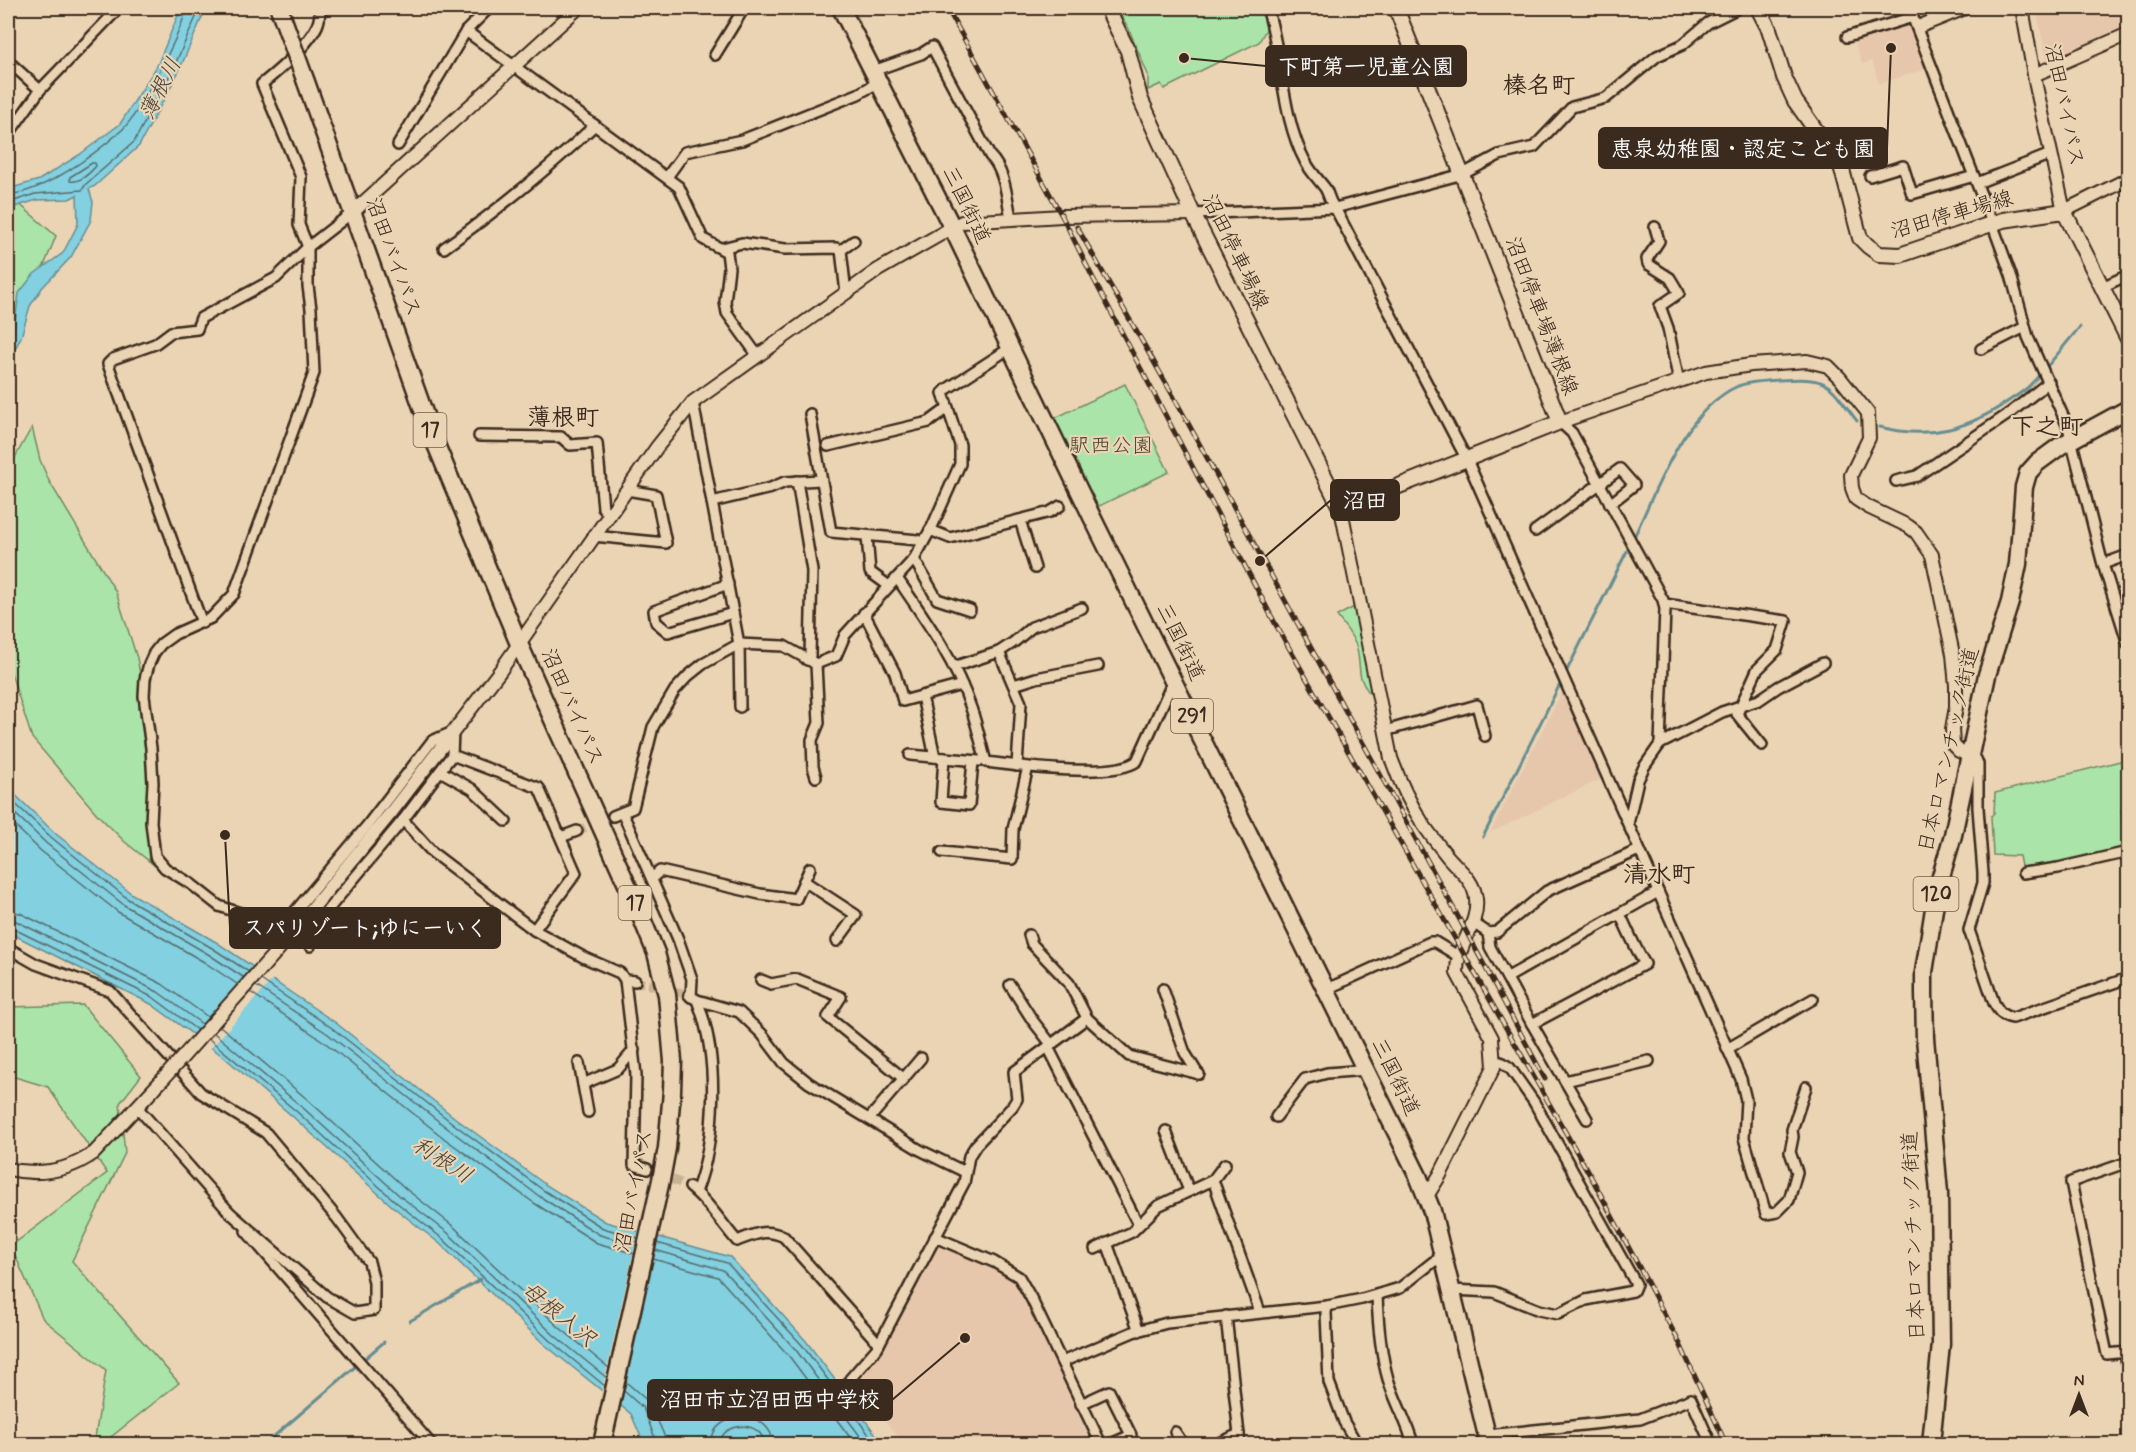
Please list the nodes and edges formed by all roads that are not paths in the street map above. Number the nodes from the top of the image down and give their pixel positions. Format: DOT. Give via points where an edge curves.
graph roads {
  1 [pos="119,8"];
  2 [pos="279,8"];
  3 [pos="320,8"];
  4 [pos="489,8"];
  5 [pos="578,8"];
  6 [pos="744,8"];
  7 [pos="841,8"];
  8 [pos="1107,8"];
  9 [pos="1267,8"];
  10 [pos="1396,8"];
  11 [pos="1735,8"];
  12 [pos="1758,8"];
  13 [pos="1910,8"];
  14 [pos="1965,8"];
  15 [pos="2022,8"];
  16 [pos="1916,22"];
  17 [pos="466,31"];
  18 [pos="2128,34"];
  19 [pos="1847,37"];
  20 [pos="715,55"];
  21 [pos="8,61"];
  22 [pos="513,65"];
  23 [pos="2034,75"];
  24 [pos="876,76"];
  25 [pos="40,90"];
  26 [pos="595,125"];
  27 [pos="8,135"];
  28 [pos="398,146"];
  29 [pos="2051,154"];
  30 [pos="1463,174"];
  31 [pos="1870,176"];
  32 [pos="667,177"];
  33 [pos="1975,179"];
  34 [pos="2128,179"];
  35 [pos="1335,208"];
  36 [pos="2064,211"];
  37 [pos="353,212"];
  38 [pos="1192,214"];
  39 [pos="1011,218"];
  40 [pos="1992,224"];
  41 [pos="952,227"];
  42 [pos="1655,228"];
  43 [pos="854,241"];
  44 [pos="308,247"];
  45 [pos="444,248"];
  46 [pos="723,248"];
  47 [pos="841,250"];
  48 [pos="2128,275"];
  49 [pos="2102,288"];
  50 [pos="846,293"];
  51 [pos="2025,327"];
  52 [pos="2128,339"];
  53 [pos="1010,348"];
  54 [pos="1981,350"];
  55 [pos="758,356"];
  56 [pos="1679,382"];
  57 [pos="2049,382"];
  58 [pos="693,402"];
  59 [pos="948,408"];
  60 [pos="2128,409"];
  61 [pos="810,414"];
  62 [pos="1560,422"];
  63 [pos="479,436"];
  64 [pos="2071,439"];
  65 [pos="828,446"];
  66 [pos="1467,460"];
  67 [pos="821,480"];
  68 [pos="797,481"];
  69 [pos="1896,481"];
  70 [pos="1599,485"];
  71 [pos="627,490"];
  72 [pos="712,502"];
  73 [pos="1610,504"];
  74 [pos="1060,506"];
  75 [pos="1341,509"];
  76 [pos="609,514"];
  77 [pos="1020,520"];
  78 [pos="930,530"];
  79 [pos="1535,531"];
  80 [pos="593,536"];
  81 [pos="867,536"];
  82 [pos="923,543"];
  83 [pos="2128,555"];
  84 [pos="914,559"];
  85 [pos="2103,564"];
  86 [pos="1035,568"];
  87 [pos="897,578"];
  88 [pos="728,584"];
  89 [pos="889,586"];
  90 [pos="1664,604"];
  91 [pos="1082,608"];
  92 [pos="970,610"];
  93 [pos="733,613"];
  94 [pos="864,614"];
  95 [pos="202,622"];
  96 [pos="519,644"];
  97 [pos="739,644"];
  98 [pos="2128,644"];
  99 [pos="999,652"];
  100 [pos="812,662"];
  101 [pos="1823,663"];
  102 [pos="1098,666"];
  103 [pos="953,667"];
  104 [pos="1175,682"];
  105 [pos="962,685"];
  106 [pos="1014,685"];
  107 [pos="922,696"];
  108 [pos="740,707"];
  109 [pos="1738,707"];
  110 [pos="1385,730"];
  111 [pos="453,732"];
  112 [pos="1485,736"];
  113 [pos="1660,744"];
  114 [pos="1762,745"];
  115 [pos="452,755"];
  116 [pos="910,755"];
  117 [pos="1970,756"];
  118 [pos="939,757"];
  119 [pos="973,761"];
  120 [pos="986,762"];
  121 [pos="1017,766"];
  122 [pos="1028,767"];
  123 [pos="440,771"];
  124 [pos="816,777"];
  125 [pos="623,814"];
  126 [pos="613,816"];
  127 [pos="403,820"];
  128 [pos="507,821"];
  129 [pos="1628,824"];
  130 [pos="577,831"];
  131 [pos="561,837"];
  132 [pos="1639,850"];
  133 [pos="942,852"];
  134 [pos="2128,852"];
  135 [pos="810,868"];
  136 [pos="2023,873"];
  137 [pos="652,878"];
  138 [pos="804,881"];
  139 [pos="1658,892"];
  140 [pos="1620,914"];
  141 [pos="1472,922"];
  142 [pos="534,930"];
  143 [pos="1488,933"];
  144 [pos="1029,934"];
  145 [pos="837,941"];
  146 [pos="310,946"];
  147 [pos="8,948"];
  148 [pos="1458,956"];
  149 [pos="1508,977"];
  150 [pos="2128,978"];
  151 [pos="625,980"];
  152 [pos="635,981"];
  153 [pos="761,981"];
  154 [pos="1010,985"];
  155 [pos="1163,989"];
  156 [pos="1327,989"];
  157 [pos="692,997"];
  158 [pos="1813,999"];
  159 [pos="1087,1018"];
  160 [pos="1532,1024"];
  161 [pos="1050,1045"];
  162 [pos="1727,1049"];
  163 [pos="634,1050"];
  164 [pos="921,1058"];
  165 [pos="1494,1060"];
  166 [pos="1649,1061"];
  167 [pos="579,1063"];
  168 [pos="1366,1070"];
  169 [pos="903,1078"];
  170 [pos="1565,1081"];
  171 [pos="583,1084"];
  172 [pos="1806,1087"];
  173 [pos="137,1107"];
  174 [pos="588,1112"];
  175 [pos="1276,1117"];
  176 [pos="869,1119"];
  177 [pos="1587,1119"];
  178 [pos="1166,1131"];
  179 [pos="2128,1162"];
  180 [pos="1225,1164"];
  181 [pos="8,1168"];
  182 [pos="647,1169"];
  183 [pos="965,1172"];
  184 [pos="1213,1180"];
  185 [pos="1189,1191"];
  186 [pos="1427,1196"];
  187 [pos="228,1211"];
  188 [pos="1138,1224"];
  189 [pos="935,1237"];
  190 [pos="1107,1243"];
  191 [pos="1095,1249"];
  192 [pos="1443,1257"];
  193 [pos="1451,1290"];
  194 [pos="1377,1295"];
  195 [pos="1327,1306"];
  196 [pos="1260,1312"];
  197 [pos="1226,1316"];
  198 [pos="1139,1330"];
  199 [pos="879,1344"];
  200 [pos="2126,1352"];
  201 [pos="1062,1362"];
  202 [pos="2128,1370"];
  203 [pos="850,1379"];
  204 [pos="1081,1404"];
  205 [pos="1175,1432"];
  206 [pos="1240,1439"];
  207 [pos="1488,1440"];
  208 [pos="431,1444"];
  209 [pos="602,1444"];
  210 [pos="1101,1444"];
  211 [pos="1111,1444"];
  212 [pos="1183,1444"];
  213 [pos="1218,1444"];
  214 [pos="1357,1444"];
  215 [pos="1413,1444"];
  216 [pos="1711,1444"];
  217 [pos="1931,1444"];
  1 -- 25 [label="street"];
  2 -- 37 [label="highway, 沼田バイパス / 17, bridge"];
  3 -- 44 [label="street" via="317,27 280,70 262,84 301,177 299,225"];
  4 -- 17 [label="street"];
  5 -- 22 [label="street"];
  6 -- 20 [label="street"];
  7 -- 24 [label="highway, 三国街道 / 291"];
  8 -- 38 [label="main road, 沼田停車場線" via="1128,51 1140,98"];
  9 -- 35 [label="street" via="1289,117 1305,162"];
  10 -- 30 [label="main road, 沼田停車場薄根線"];
  11 -- 30 [label="street" via="1682,45 1657,56 1606,98 1572,107 1534,147 1499,155"];
  12 -- 40 [label="main road, 沼田停車場線" via="1795,101 1841,166 1860,238 1868,246 1880,254 1900,255"];
  13 -- 16 [label="street"];
  14 -- 16 [label="street"];
  15 -- 23 [label="street, 沼田バイパス"];
  16 -- 19 [label="street"];
  16 -- 33 [label="street"];
  17 -- 22 [label="street"];
  17 -- 28 [label="street"];
  18 -- 23 [label="street"];
  21 -- 25 [label="street"];
  22 -- 26 [label="street"];
  22 -- 37 [label="street"];
  23 -- 29 [label="street, 沼田バイパス"];
  24 -- 32 [label="street" via="858,94 742,140 685,152"];
  24 -- 39 [label="street" via="932,47 996,162"];
  24 -- 41 [label="highway, 三国街道 / 291"];
  25 -- 27 [label="street"];
  26 -- 32 [label="street"];
  26 -- 45 [label="street"];
  29 -- 33 [label="street"];
  29 -- 36 [label="street, 沼田バイパス"];
  30 -- 35 [label="street"];
  30 -- 62 [label="main road, 沼田停車場薄根線"];
  31 -- 33 [label="street" via="1903,166 1911,194"];
  32 -- 46 [label="street" via="686,197 704,239"];
  33 -- 40 [label="street"];
  34 -- 36 [label="street"];
  35 -- 38 [label="street"];
  35 -- 66 [label="street"];
  36 -- 40 [label="main road, 沼田停車場線"];
  36 -- 49 [label="main road"];
  37 -- 44 [label="street"];
  37 -- 96 [label="highway, 沼田バイパス / 17" via="432,435"];
  38 -- 39 [label="street"];
  38 -- 75 [label="main road, 沼田停車場線"];
  39 -- 41 [label="street" via="963,222"];
  40 -- 51 [label="street"];
  41 -- 50 [label="street"];
  41 -- 53 [label="highway, 三国街道 / 291"];
  42 -- 56 [label="street" via="1659,241 1647,259 1648,264 1670,278 1679,293 1660,306"];
  43 -- 47 [label="street"];
  44 -- 95 [label="street" via="314,373 234,594 212,618"];
  44 -- 95 [label="street" via="276,278 201,318 197,329 171,332 155,344 112,358 108,364"];
  46 -- 47 [label="street" via="742,243"];
  46 -- 55 [label="street" via="729,268 724,302"];
  47 -- 50 [label="street"];
  48 -- 49 [label="street"];
  49 -- 52 [label="main road"];
  50 -- 55 [label="street"];
  51 -- 54 [label="street"];
  51 -- 57 [label="street"];
  53 -- 59 [label="street" via="948,389 944,393"];
  53 -- 104 [label="highway, 三国街道 / 291"];
  55 -- 58 [label="street"];
  56 -- 62 [label="street"];
  56 -- 117 [label="street" via="1731,368 1817,363 1828,366 1868,412 1869,438 1851,475 1852,488 1856,499 1916,532 1932,555 1953,654 1953,745"];
  57 -- 64 [label="street"];
  57 -- 69 [label="street" via="1917,476"];
  58 -- 71 [label="street"];
  58 -- 72 [label="street"];
  59 -- 65 [label="street" via="929,422"];
  59 -- 78 [label="street" via="960,445 960,464"];
  60 -- 64 [label="highway, 日本ロマンチック街道 / 120"];
  61 -- 67 [label="street"];
  62 -- 66 [label="main road, 沼田停車場薄根線"];
  62 -- 70 [label="street" via="1572,433"];
  63 -- 76 [label="street" via="561,437 570,445 597,443 603,508"];
  64 -- 85 [label="street"];
  64 -- 117 [label="highway, 日本ロマンチック街道 / 120" via="2028,473 2018,564 1987,675"];
  66 -- 75 [label="main road, 沼田停車場薄根線"];
  66 -- 129 [label="street"];
  67 -- 68 [label="street"];
  67 -- 81 [label="street" via="831,532"];
  68 -- 72 [label="street"];
  68 -- 100 [label="street" via="812,571"];
  70 -- 73 [label="street"];
  70 -- 73 [label="street" via="1620,469 1634,485"];
  70 -- 79 [label="street"];
  71 -- 76 [label="street"];
  71 -- 80 [label="street" via="656,495 666,543"];
  72 -- 88 [label="street"];
  73 -- 90 [label="street"];
  74 -- 77 [label="street"];
  75 -- 110 [label="street"];
  76 -- 80 [label="street"];
  77 -- 78 [label="street" via="950,538"];
  77 -- 86 [label="street"];
  78 -- 82 [label="street"];
  80 -- 96 [label="street"];
  81 -- 82 [label="street"];
  81 -- 89 [label="street" via="870,572"];
  82 -- 84 [label="street"];
  83 -- 85 [label="street"];
  84 -- 87 [label="street"];
  84 -- 92 [label="street" via="937,599"];
  85 -- 98 [label="street"];
  87 -- 89 [label="street"];
  87 -- 103 [label="street" via="936,634"];
  88 -- 93 [label="street"];
  88 -- 93 [label="street" via="654,611 656,622 668,632"];
  89 -- 94 [label="street"];
  90 -- 109 [label="street" via="1786,621 1777,651 1757,670"];
  90 -- 113 [label="street"];
  91 -- 99 [label="street" via="1032,627"];
  93 -- 97 [label="street"];
  94 -- 100 [label="street" via="844,635 836,657"];
  94 -- 107 [label="street" via="895,673 903,701"];
  95 -- 111 [label="street" via="161,644 145,679 152,771 151,822 154,856 219,906 243,914 292,916 432,741"];
  96 -- 111 [label="street"];
  96 -- 209 [label="highway, 沼田バイパス / 17" via="638,909 656,953 670,1013 670,1120 661,1180"];
  97 -- 100 [label="street" via="784,646"];
  97 -- 108 [label="street"];
  97 -- 125 [label="street" via="703,664 675,690 653,727 633,808"];
  99 -- 103 [label="street"];
  99 -- 106 [label="street"];
  100 -- 124 [label="street" via="819,723 812,740"];
  101 -- 109 [label="street" via="1759,700"];
  102 -- 106 [label="street"];
  103 -- 105 [label="street"];
  104 -- 122 [label="street" via="1132,765 1060,770"];
  104 -- 156 [label="highway, 三国街道 / 291"];
  105 -- 107 [label="street"];
  105 -- 120 [label="street"];
  106 -- 121 [label="street" via="1021,703"];
  107 -- 118 [label="street"];
  109 -- 113 [label="street"];
  109 -- 114 [label="street" via="1737,714"];
  110 -- 112 [label="street" via="1477,705"];
  110 -- 141 [label="street" via="1396,770 1422,822 1473,887 1476,914"];
  111 -- 115 [label="street"];
  111 -- 173 [label="street, bridge" via="284,943"];
  113 -- 129 [label="street" via="1638,780"];
  115 -- 123 [label="street"];
  115 -- 131 [label="street" via="539,788"];
  116 -- 118 [label="street"];
  117 -- 150 [label="street" via="1978,764 1983,883 1969,930 1998,1010 2013,1018"];
  117 -- 217 [label="highway, 日本ロマンチック街道 / 120" via="1937,890 1924,972 1925,1038 1939,1193 1941,1344"];
  118 -- 119 [label="street"];
  118 -- 119 [label="street" via="942,802 969,805"];
  119 -- 120 [label="street"];
  120 -- 121 [label="street"];
  121 -- 122 [label="street"];
  122 -- 133 [label="street" via="1013,829 1012,859"];
  123 -- 127 [label="street"];
  123 -- 128 [label="street" via="472,789"];
  125 -- 126 [label="street"];
  125 -- 137 [label="street"];
  127 -- 142 [label="street" via="433,853"];
  127 -- 146 [label="street" via="308,929"];
  129 -- 132 [label="street"];
  130 -- 131 [label="street"];
  131 -- 142 [label="street" via="576,873"];
  132 -- 139 [label="street"];
  132 -- 143 [label="street" via="1547,891 1497,932"];
  134 -- 136 [label="street"];
  135 -- 138 [label="street"];
  137 -- 138 [label="street" via="660,872 796,899"];
  137 -- 157 [label="street" via="692,979"];
  138 -- 145 [label="street" via="856,915"];
  139 -- 140 [label="street"];
  139 -- 162 [label="street"];
  140 -- 149 [label="street"];
  140 -- 160 [label="street" via="1645,964"];
  141 -- 143 [label="street"];
  141 -- 148 [label="street"];
  142 -- 151 [label="street" via="620,973"];
  143 -- 149 [label="street" via="1490,946"];
  144 -- 159 [label="street" via="1032,944 1069,983"];
  147 -- 187 [label="street" via="36,964 110,991 201,1093 266,1133 369,1262 374,1310 355,1313 327,1297"];
  148 -- 156 [label="street" via="1430,942"];
  148 -- 165 [label="street" via="1457,973 1492,1038"];
  149 -- 160 [label="street"];
  151 -- 152 [label="street"];
  151 -- 163 [label="street"];
  153 -- 169 [label="street" via="771,984 797,979 841,997 828,1017"];
  154 -- 161 [label="street"];
  155 -- 159 [label="street" via="1185,1053 1199,1074 1130,1056"];
  156 -- 168 [label="highway, 三国街道 / 291"];
  157 -- 176 [label="street" via="740,1012 784,1063"];
  157 -- 199 [label="street" via="703,1015 712,1088 711,1128 701,1179 693,1190 738,1241 773,1231 784,1237"];
  158 -- 162 [label="street"];
  159 -- 161 [label="street"];
  160 -- 170 [label="street"];
  161 -- 183 [label="street" via="1014,1072 1017,1099 976,1145"];
  161 -- 188 [label="street"];
  162 -- 172 [label="street" via="1746,1100 1744,1138 1766,1214 1777,1212 1789,1200 1797,1172 1790,1152 1792,1130"];
  163 -- 171 [label="street" via="618,1069"];
  163 -- 182 [label="street" via="634,1165"];
  164 -- 169 [label="street"];
  165 -- 186 [label="street"];
  165 -- 193 [label="street" via="1510,1068 1534,1102 1636,1284 1633,1291 1586,1300 1558,1314 1494,1292"];
  166 -- 170 [label="street"];
  167 -- 171 [label="street"];
  168 -- 175 [label="street" via="1305,1079"];
  168 -- 186 [label="highway, 三国街道 / 291"];
  169 -- 176 [label="street"];
  170 -- 177 [label="street"];
  171 -- 174 [label="street"];
  173 -- 181 [label="street" via="81,1162 49,1172"];
  173 -- 187 [label="street"];
  176 -- 183 [label="street"];
  178 -- 185 [label="street"];
  179 -- 200 [label="street" via="2072,1182 2107,1354"];
  180 -- 184 [label="street"];
  183 -- 189 [label="street" via="964,1183"];
  184 -- 185 [label="street"];
  184 -- 196 [label="street"];
  185 -- 188 [label="street" via="1158,1206"];
  186 -- 192 [label="highway, 三国街道 / 291"];
  187 -- 208 [label="street"];
  188 -- 190 [label="street" via="1132,1232"];
  189 -- 199 [label="street"];
  189 -- 201 [label="street" via="1019,1277"];
  190 -- 191 [label="street"];
  190 -- 198 [label="street"];
  192 -- 193 [label="highway, 三国街道 / 291"];
  192 -- 194 [label="street" via="1400,1287"];
  193 -- 207 [label="highway, 三国街道 / 291"];
  194 -- 195 [label="street"];
  194 -- 215 [label="street" via="1378,1332 1388,1380"];
  195 -- 196 [label="street"];
  195 -- 214 [label="street" via="1329,1382"];
  196 -- 197 [label="street"];
  197 -- 198 [label="street" via="1181,1320"];
  197 -- 206 [label="street"];
  198 -- 201 [label="street"];
  199 -- 203 [label="street"];
  200 -- 202 [label="street"];
  201 -- 204 [label="street"];
  204 -- 210 [label="street"];
  204 -- 211 [label="street" via="1109,1391 1131,1435"];
  205 -- 212 [label="street"];
  206 -- 213 [label="street"];
  207 -- 216 [label="street" via="1640,1419 1691,1400"];
}
